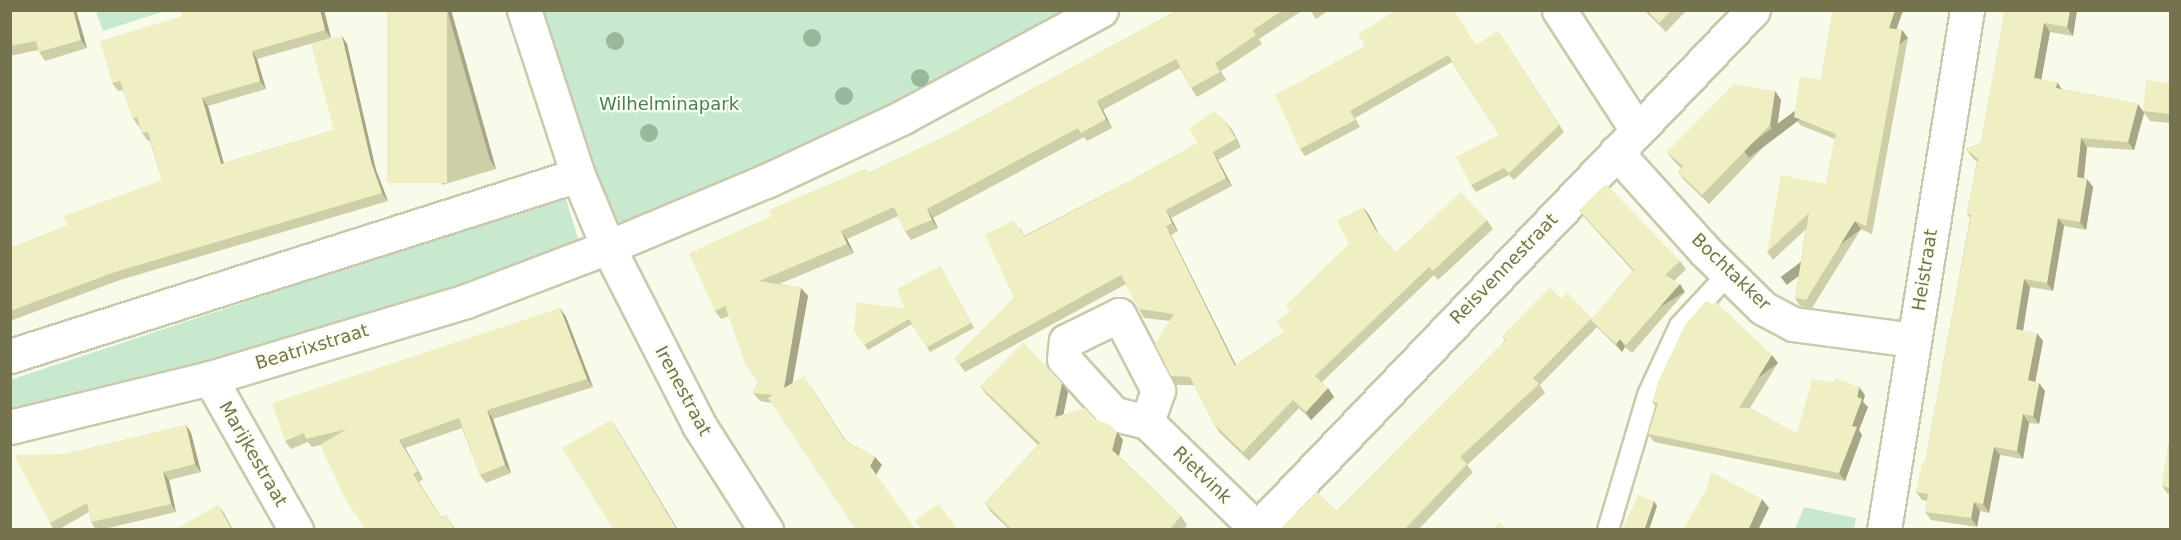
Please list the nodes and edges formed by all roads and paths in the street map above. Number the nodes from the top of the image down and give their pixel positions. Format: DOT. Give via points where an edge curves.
graph roads {
  1 [pos="524,10"];
  2 [pos="1101,10"];
  3 [pos="1559,10"];
  4 [pos="1753,10"];
  5 [pos="1968,10"];
  6 [pos="1626,141"];
  7 [pos="578,175"];
  8 [pos="608,248"];
  9 [pos="1729,273"];
  10 [pos="1913,340"];
  11 [pos="10,356"];
  12 [pos="210,378"];
  13 [pos="1147,422"];
  14 [pos="10,427"];
  15 [pos="1256,529"];
  16 [pos="296,530"];
  17 [pos="766,530"];
  18 [pos="1608,530"];
  19 [pos="1884,530"];
  1 -- 7 [label="street"];
  2 -- 8 [label="street" via="903,117 766,182"];
  3 -- 6 [label="street, Bochtakker"];
  4 -- 6 [label="street, Reisvennestraat"];
  5 -- 10 [label="street, Heistraat"];
  6 -- 9 [label="street, Bochtakker"];
  6 -- 15 [label="street, Reisvennestraat"];
  7 -- 8 [label="street"];
  7 -- 11 [label="street"];
  8 -- 12 [label="street, Beatrixstraat" via="466,301"];
  8 -- 17 [label="street, Irenestraat" via="699,425"];
  9 -- 10 [label="street, Bochtakker" via="1763,308 1793,324"];
  9 -- 18 [label="lane" via="1680,326 1648,395"];
  10 -- 19 [label="street, Heistraat"];
  12 -- 14 [label="street, Beatrixstraat"];
  12 -- 16 [label="street, Marijkestraat"];
  13 -- 15 [label="street, Rietvink"];
}
